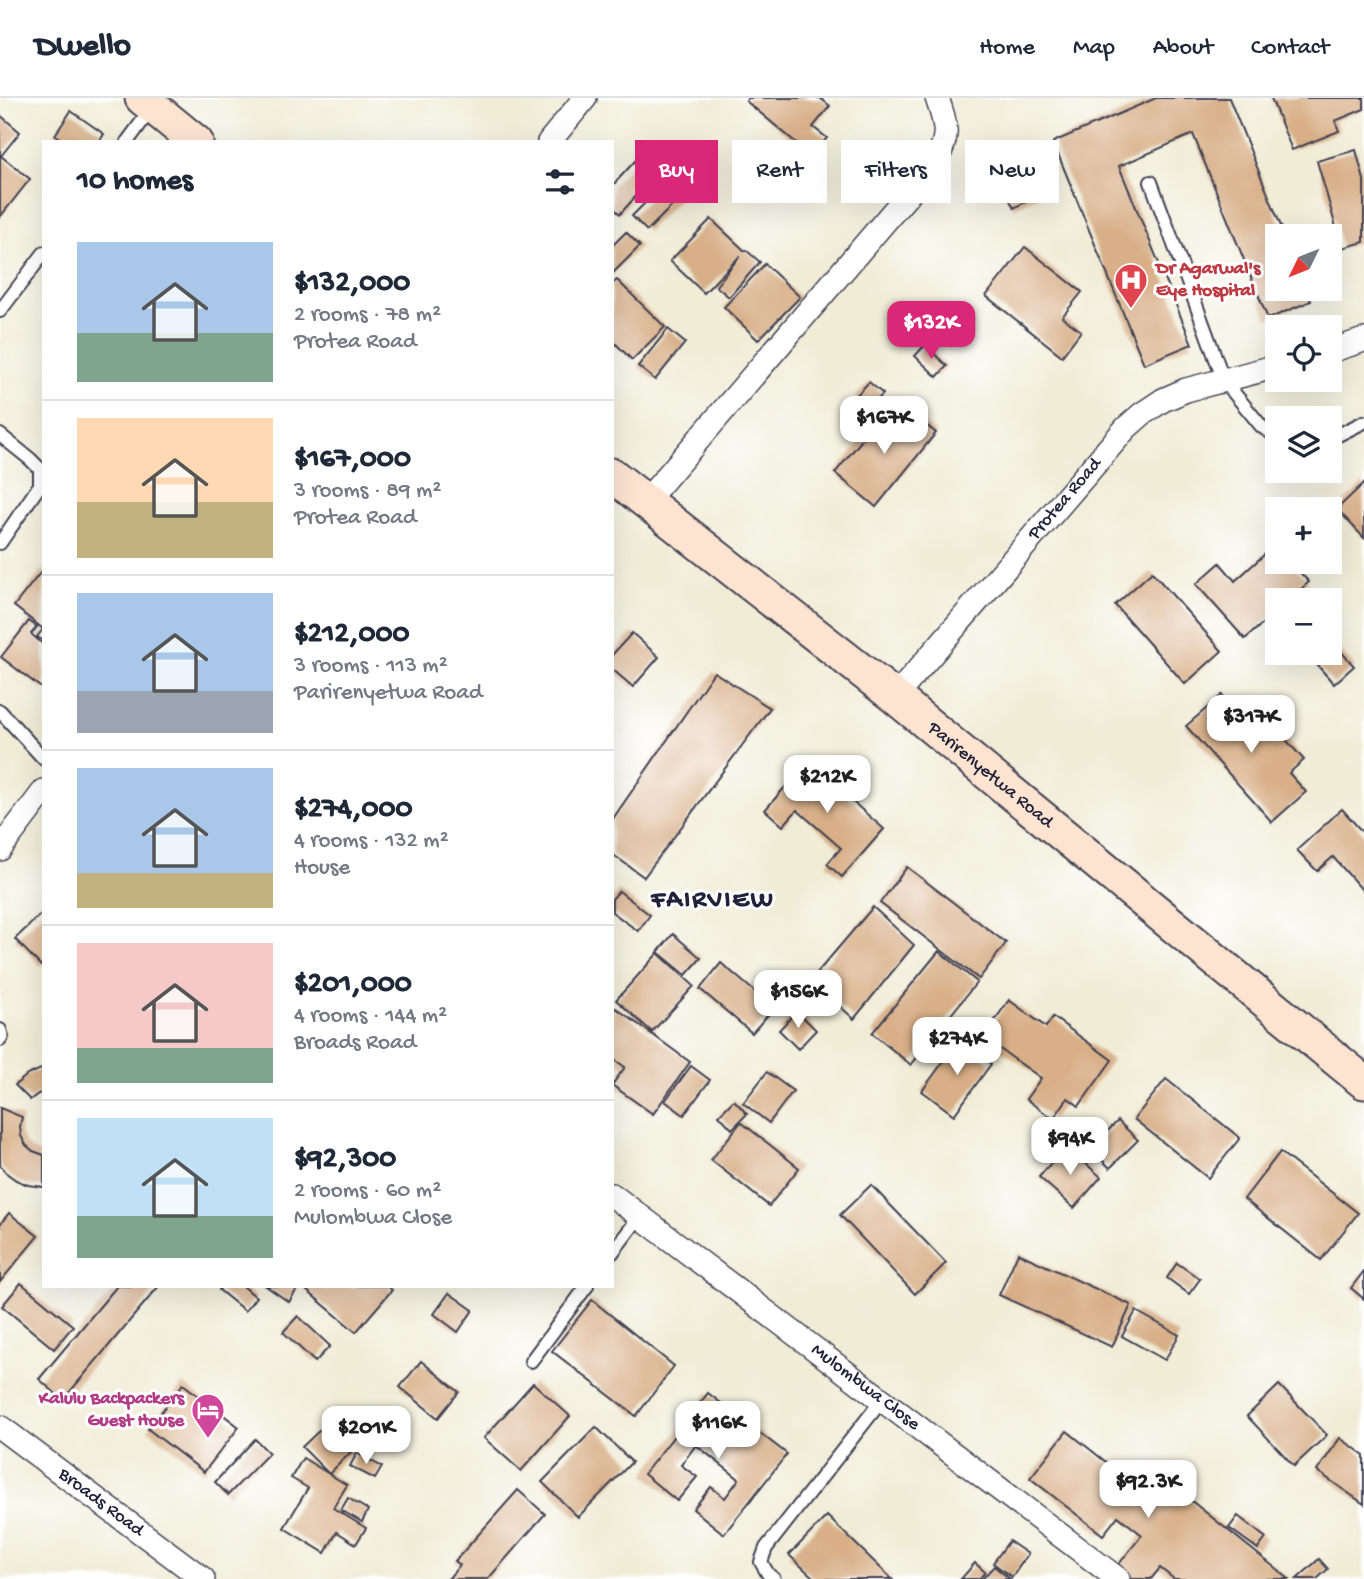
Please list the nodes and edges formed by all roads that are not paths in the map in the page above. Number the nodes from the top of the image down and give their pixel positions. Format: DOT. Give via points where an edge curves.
graph roads {
  1 [pos="585,98"];
  2 [pos="937,98"];
  3 [pos="148,102"];
  4 [pos="128,140"];
  5 [pos="194,140"];
  6 [pos="551,140"];
  7 [pos="1151,182"];
  8 [pos="42,256"];
  9 [pos="0,311"];
  10 [pos="1364,340"];
  11 [pos="1342,347"];
  12 [pos="1265,370"];
  13 [pos="1224,381"];
  14 [pos="1364,422"];
  15 [pos="1265,428"];
  16 [pos="1342,433"];
  17 [pos="0,435"];
  18 [pos="614,477"];
  19 [pos="646,501"];
  20 [pos="0,543"];
  21 [pos="895,697"];
  22 [pos="0,711"];
  23 [pos="42,757"];
  24 [pos="42,794"];
  25 [pos="0,849"];
  26 [pos="0,1030"];
  27 [pos="0,1040"];
  28 [pos="1364,1082"];
  29 [pos="614,1196"];
  30 [pos="640,1216"];
  31 [pos="614,1250"];
  32 [pos="586,1288"];
  33 [pos="531,1361"];
  34 [pos="882,1400"];
  35 [pos="0,1427"];
  36 [pos="203,1579"];
  37 [pos="774,1579"];
  38 [pos="1118,1579"];
  1 -- 6 [label="street"];
  2 -- 19 [label="street" via="946,133 934,164"];
  3 -- 4 [label="lane"];
  3 -- 5 [label="main road"];
  7 -- 13 [label="lane"];
  8 -- 9 [label="lane"];
  10 -- 11 [label="street"];
  12 -- 13 [label="street, Protea Road"];
  13 -- 15 [label="lane"];
  13 -- 21 [label="street, Protea Road" via="1163,400 1126,428"];
  14 -- 16 [label="lane"];
  17 -- 20 [label="lane" via="40,469 40,485"];
  18 -- 19 [label="main road, Parirenyetwa Road"];
  19 -- 21 [label="main road, Parirenyetwa Road"];
  21 -- 28 [label="main road, Parirenyetwa Road"];
  22 -- 23 [label="lane"];
  24 -- 25 [label="street"];
  26 -- 27 [label="lane"];
  29 -- 30 [label="street, Mulombwa Close"];
  30 -- 31 [label="lane"];
  30 -- 34 [label="street, Mulombwa Close"];
  32 -- 33 [label="lane"];
  34 -- 37 [label="lane" via="766,1548 761,1562"];
  34 -- 38 [label="street, Mulombwa Close"];
  35 -- 36 [label="street, Broads Road"];
}
